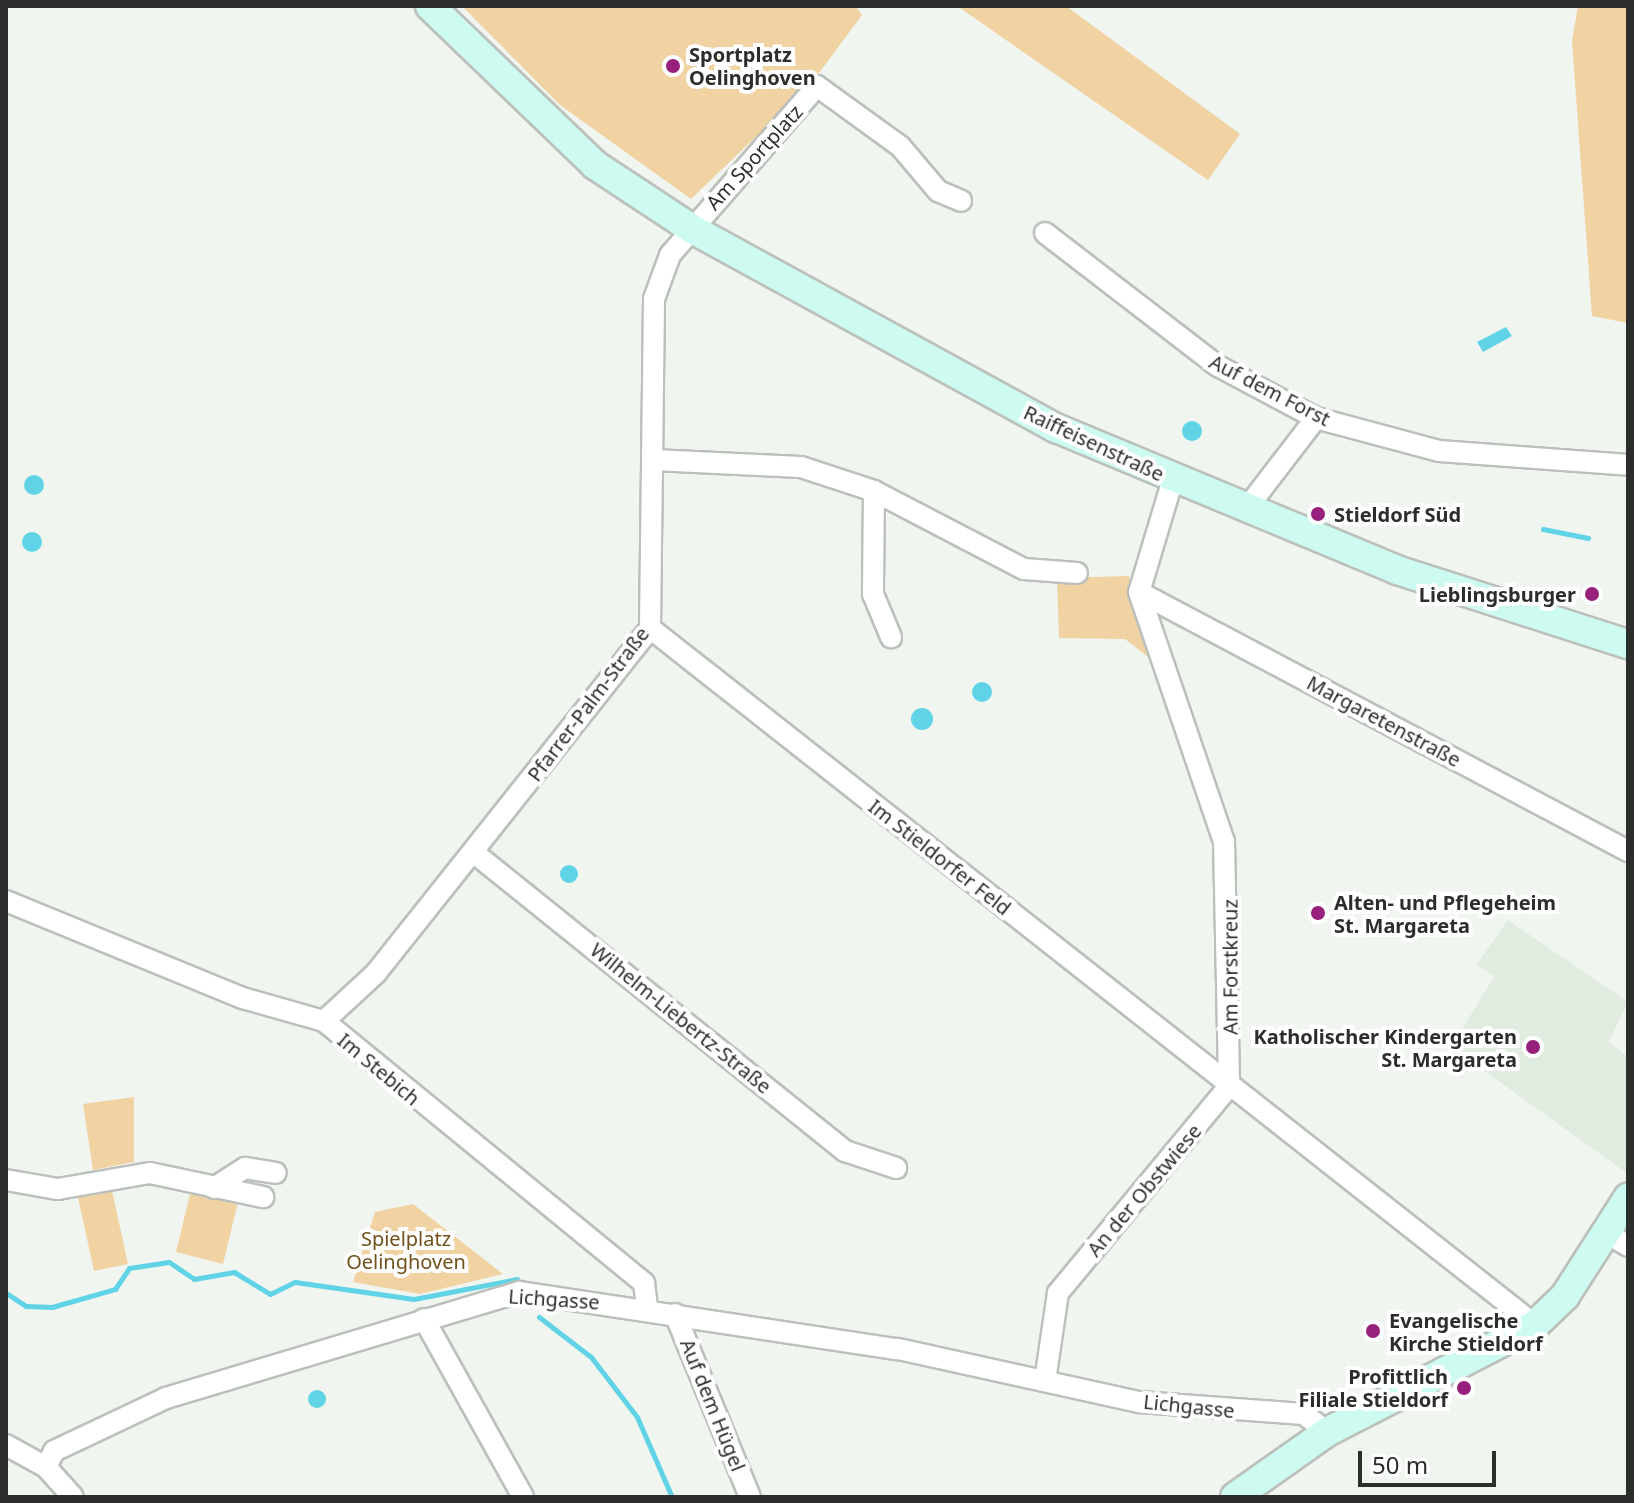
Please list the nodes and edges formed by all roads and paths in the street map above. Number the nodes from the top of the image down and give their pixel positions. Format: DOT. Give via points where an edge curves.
graph roads {
  1 [pos="430,6"];
  2 [pos="961,201"];
  3 [pos="692,229"];
  4 [pos="1045,233"];
  5 [pos="1316,418"];
  6 [pos="653,460"];
  7 [pos="1628,465"];
  8 [pos="1173,479"];
  9 [pos="874,491"];
  10 [pos="1247,508"];
  11 [pos="1077,573"];
  12 [pos="1139,592"];
  13 [pos="650,628"];
  14 [pos="891,637"];
  15 [pos="1628,644"];
  16 [pos="1628,851"];
  17 [pos="473,852"];
  18 [pos="6,901"];
  19 [pos="324,1021"];
  20 [pos="1229,1086"];
  21 [pos="896,1168"];
  22 [pos="276,1173"];
  23 [pos="6,1180"];
  24 [pos="214,1188"];
  25 [pos="263,1197"];
  26 [pos="1628,1198"];
  27 [pos="1616,1239"];
  28 [pos="647,1308"];
  29 [pos="675,1314"];
  30 [pos="424,1319"];
  31 [pos="1535,1325"];
  32 [pos="1045,1381"];
  33 [pos="1327,1432"];
  34 [pos="6,1445"];
  35 [pos="46,1467"];
  36 [pos="73,1497"];
  37 [pos="523,1497"];
  38 [pos="750,1497"];
  39 [pos="1235,1497"];
  1 -- 3 [label="main road, Raiffeisenstraße" via="595,165"];
  2 -- 3 [label="street, Am Sportplatz" via="938,191 900,146 817,86"];
  3 -- 6 [label="street, Pfarrer-Palm-Straße" via="659,274 654,299"];
  3 -- 8 [label="main road, Raiffeisenstraße" via="1056,428"];
  4 -- 5 [label="street, Auf dem Forst" via="1218,366"];
  5 -- 7 [label="street, Auf dem Forst" via="1439,451"];
  5 -- 10 [label="street"];
  6 -- 9 [label="street" via="801,467"];
  6 -- 13 [label="street, Pfarrer-Palm-Straße"];
  8 -- 10 [label="main road, Raiffeisenstraße"];
  8 -- 12 [label="street"];
  9 -- 11 [label="street" via="1024,569"];
  9 -- 14 [label="street" via="873,594"];
  10 -- 15 [label="main road, Raiffeisenstraße" via="1397,570"];
  12 -- 16 [label="street, Margaretenstraße"];
  12 -- 20 [label="street, Am Forstkreuz" via="1224,841"];
  13 -- 17 [label="street, Pfarrer-Palm-Straße"];
  13 -- 20 [label="street, Im Stieldorfer Feld"];
  17 -- 19 [label="street, Pfarrer-Palm-Straße" via="376,973"];
  17 -- 21 [label="street, Wilhelm-Liebertz-Straße" via="845,1151"];
  18 -- 19 [label="street, Im Stebich" via="243,998"];
  19 -- 28 [label="street, Im Stebich" via="644,1283"];
  20 -- 31 [label="street"];
  20 -- 32 [label="street, An der Obstwiese" via="1058,1293"];
  22 -- 24 [label="street" via="245,1168"];
  23 -- 24 [label="street" via="58,1189 150,1173"];
  24 -- 25 [label="street"];
  26 -- 27 [label="main road"];
  27 -- 31 [label="main road"];
  28 -- 29 [label="street, Lichgasse"];
  28 -- 30 [label="street, Lichgasse" via="519,1292"];
  29 -- 32 [label="street, Lichgasse"];
  29 -- 38 [label="street, Auf dem Hügel"];
  30 -- 35 [label="street, Lichgasse" via="166,1398 54,1451"];
  30 -- 37 [label="street"];
  31 -- 33 [label="main road"];
  32 -- 33 [label="street, Lichgasse" via="1140,1402 1304,1414"];
  33 -- 39 [label="main road"];
  34 -- 35 [label="street"];
  35 -- 36 [label="street"];
}
